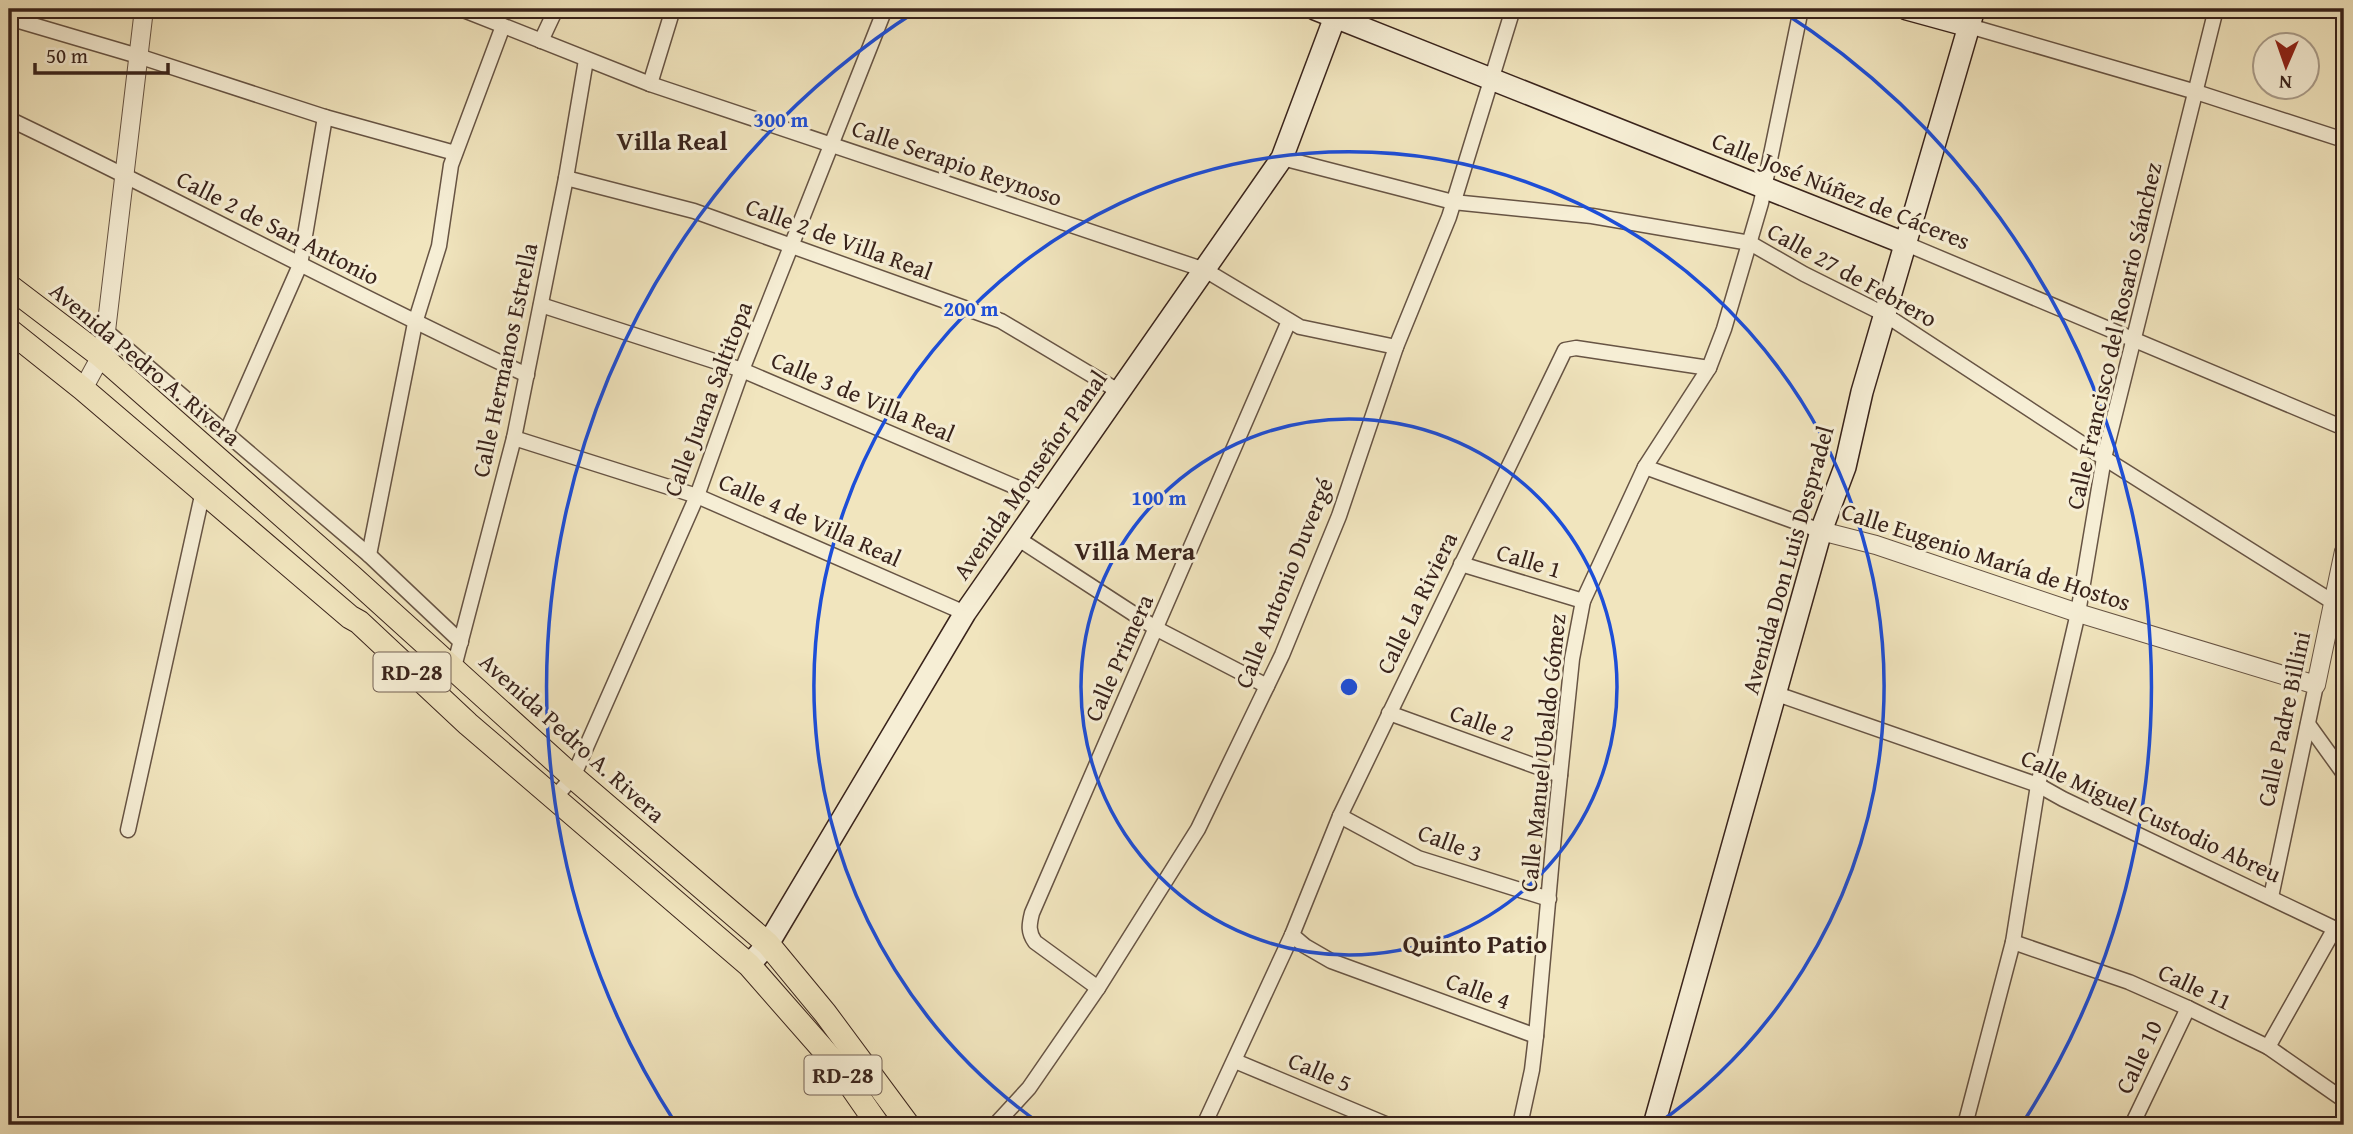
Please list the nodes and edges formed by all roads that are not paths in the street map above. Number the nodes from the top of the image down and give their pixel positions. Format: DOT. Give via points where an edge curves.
graph roads {
  1 [pos="144,9"];
  2 [pos="461,9"];
  3 [pos="556,9"];
  4 [pos="673,9"];
  5 [pos="885,9"];
  6 [pos="1315,9"];
  7 [pos="1513,9"];
  8 [pos="1801,9"];
  9 [pos="1908,9"];
  10 [pos="2217,9"];
  11 [pos="1337,13"];
  12 [pos="9,18"];
  13 [pos="1971,18"];
  14 [pos="503,26"];
  15 [pos="541,41"];
  16 [pos="138,56"];
  17 [pos="586,60"];
  18 [pos="1490,79"];
  19 [pos="650,83"];
  20 [pos="2196,92"];
  21 [pos="325,117"];
  22 [pos="9,119"];
  23 [pos="2344,140"];
  24 [pos="831,145"];
  25 [pos="455,153"];
  26 [pos="1282,158"];
  27 [pos="126,175"];
  28 [pos="566,178"];
  29 [pos="1763,188"];
  30 [pos="1453,202"];
  31 [pos="1749,243"];
  32 [pos="1905,243"];
  33 [pos="792,246"];
  34 [pos="300,265"];
  35 [pos="1205,270"];
  36 [pos="9,286"];
  37 [pos="541,305"];
  38 [pos="1884,314"];
  39 [pos="1289,321"];
  40 [pos="415,323"];
  41 [pos="106,331"];
  42 [pos="10,336"];
  43 [pos="2135,341"];
  44 [pos="1396,347"];
  45 [pos="101,356"];
  46 [pos="1709,368"];
  47 [pos="742,370"];
  48 [pos="527,375"];
  49 [pos="83,389"];
  50 [pos="1121,392"];
  51 [pos="2344,428"];
  52 [pos="226,433"];
  53 [pos="514,439"];
  54 [pos="2104,458"];
  55 [pos="1645,467"];
  56 [pos="203,491"];
  57 [pos="697,496"];
  58 [pos="1044,499"];
  59 [pos="1821,531"];
  60 [pos="1017,538"];
  61 [pos="2344,551"];
  62 [pos="369,555"];
  63 [pos="1461,564"];
  64 [pos="379,600"];
  65 [pos="1583,601"];
  66 [pos="2339,606"];
  67 [pos="965,612"];
  68 [pos="2078,613"];
  69 [pos="359,622"];
  70 [pos="1157,629"];
  71 [pos="461,642"];
  72 [pos="454,667"];
  73 [pos="2316,685"];
  74 [pos="1267,686"];
  75 [pos="1777,694"];
  76 [pos="1389,713"];
  77 [pos="2308,724"];
  78 [pos="2344,774"];
  79 [pos="1560,775"];
  80 [pos="573,777"];
  81 [pos="2038,785"];
  82 [pos="555,797"];
  83 [pos="1340,816"];
  84 [pos="128,830"];
  85 [pos="2271,897"];
  86 [pos="1549,899"];
  87 [pos="2340,930"];
  88 [pos="1292,935"];
  89 [pos="2013,942"];
  90 [pos="768,944"];
  91 [pos="749,965"];
  92 [pos="1098,988"];
  93 [pos="2188,1007"];
  94 [pos="1536,1036"];
  95 [pos="2268,1047"];
  96 [pos="1235,1060"];
  97 [pos="2344,1100"];
  98 [pos="878,1125"];
  99 [pos="908,1125"];
  100 [pos="995,1125"];
  101 [pos="1203,1125"];
  102 [pos="1388,1125"];
  103 [pos="1520,1125"];
  104 [pos="1654,1125"];
  105 [pos="1965,1125"];
  106 [pos="2132,1125"];
  1 -- 16 [label="street"];
  2 -- 14 [label="street, Calle Serapio Reynoso"];
  3 -- 15 [label="street"];
  4 -- 19 [label="street"];
  5 -- 24 [label="street, Calle Juana Saltitopa"];
  6 -- 11 [label="main road, Calle José Núñez de Cáceres"];
  7 -- 18 [label="street, Calle Antonio Duvergé"];
  8 -- 29 [label="street, Calle Manuel Ubaldo Gómez"];
  9 -- 13 [label="main road"];
  10 -- 20 [label="street, Calle Francisco del Rosario Sánchez"];
  11 -- 18 [label="main road, Calle José Núñez de Cáceres"];
  11 -- 26 [label="main road, Avenida Monseñor Panal"];
  12 -- 16 [label="street"];
  13 -- 20 [label="street"];
  13 -- 32 [label="main road, Avenida Don Luis Despradel"];
  14 -- 15 [label="street, Calle Serapio Reynoso"];
  14 -- 25 [label="street"];
  15 -- 17 [label="street, Calle Serapio Reynoso"];
  16 -- 21 [label="street"];
  16 -- 27 [label="street"];
  17 -- 19 [label="street, Calle Serapio Reynoso"];
  17 -- 28 [label="street, Calle Hermanos Estrella"];
  18 -- 29 [label="main road, Calle José Núñez de Cáceres"];
  18 -- 30 [label="street, Calle Antonio Duvergé"];
  19 -- 24 [label="street, Calle Serapio Reynoso"];
  20 -- 23 [label="street"];
  20 -- 43 [label="street, Calle Francisco del Rosario Sánchez"];
  21 -- 25 [label="street"];
  21 -- 34 [label="street"];
  22 -- 27 [label="street, Calle 2 de San Antonio"];
  24 -- 33 [label="street, Calle Juana Saltitopa"];
  24 -- 35 [label="street, Calle Serapio Reynoso"];
  25 -- 40 [label="street" via="439,246"];
  26 -- 30 [label="street, Calle 27 de Febrero"];
  26 -- 35 [label="main road, Avenida Monseñor Panal"];
  27 -- 34 [label="street, Calle 2 de San Antonio"];
  27 -- 41 [label="street"];
  28 -- 33 [label="street, Calle 2 de Villa Real" via="694,211"];
  28 -- 37 [label="street, Calle Hermanos Estrella"];
  29 -- 31 [label="street, Calle Manuel Ubaldo Gómez"];
  29 -- 32 [label="main road, Calle José Núñez de Cáceres"];
  30 -- 31 [label="street, Calle 27 de Febrero" via="1592,216"];
  30 -- 44 [label="street, Calle Antonio Duvergé"];
  31 -- 38 [label="street, Calle 27 de Febrero"];
  31 -- 46 [label="street, Calle Manuel Ubaldo Gómez"];
  32 -- 38 [label="main road, Avenida Don Luis Despradel"];
  32 -- 43 [label="street, Calle José Núñez de Cáceres"];
  33 -- 47 [label="street, Calle Juana Saltitopa"];
  33 -- 50 [label="street, Calle 2 de Villa Real" via="1001,321"];
  34 -- 40 [label="street, Calle 2 de San Antonio"];
  34 -- 52 [label="street"];
  35 -- 39 [label="street, Calle Serapio Reynoso"];
  35 -- 50 [label="main road, Avenida Monseñor Panal"];
  36 -- 45 [label="main road, Avenida Pedro A. Rivera / RD-28"];
  37 -- 47 [label="street, Calle 3 de Villa Real"];
  37 -- 48 [label="street, Calle Hermanos Estrella"];
  38 -- 54 [label="street, Calle 27 de Febrero"];
  38 -- 59 [label="main road, Avenida Don Luis Despradel" via="1845,467"];
  39 -- 44 [label="street, Calle Serapio Reynoso"];
  39 -- 70 [label="street, Calle Primera"];
  40 -- 48 [label="street, Calle 2 de San Antonio"];
  40 -- 62 [label="street"];
  41 -- 45 [label="street"];
  41 -- 52 [label="street"];
  42 -- 49 [label="main road, RD-28"];
  43 -- 51 [label="street, Calle José Núñez de Cáceres"];
  43 -- 54 [label="street, Calle Francisco del Rosario Sánchez"];
  44 -- 74 [label="street, Calle Antonio Duvergé" via="1339,516"];
  45 -- 49 [label="street"];
  45 -- 64 [label="main road, Avenida Pedro A. Rivera / RD-28"];
  46 -- 55 [label="street, Calle Manuel Ubaldo Gómez"];
  46 -- 63 [label="street, Calle La Riviera" via="1565,350"];
  47 -- 57 [label="street, Calle Juana Saltitopa"];
  47 -- 58 [label="street, Calle 3 de Villa Real"];
  48 -- 53 [label="street, Calle Hermanos Estrella"];
  49 -- 56 [label="main road, RD-28"];
  50 -- 58 [label="main road, Avenida Monseñor Panal"];
  52 -- 62 [label="street"];
  53 -- 57 [label="street, Calle 4 de Villa Real"];
  53 -- 71 [label="street, Calle Hermanos Estrella"];
  54 -- 66 [label="street, Calle 27 de Febrero"];
  54 -- 68 [label="street, Calle Francisco del Rosario Sánchez"];
  55 -- 59 [label="street, Calle Eugenio María de Hostos"];
  55 -- 65 [label="street, Calle Manuel Ubaldo Gómez"];
  56 -- 69 [label="main road, RD-28"];
  56 -- 84 [label="street"];
  57 -- 67 [label="street, Calle 4 de Villa Real"];
  57 -- 80 [label="street, Calle Juana Saltitopa"];
  58 -- 60 [label="main road, Avenida Monseñor Panal"];
  59 -- 68 [label="street, Calle Eugenio María de Hostos" via="1877,545"];
  59 -- 75 [label="main road, Avenida Don Luis Despradel"];
  60 -- 67 [label="main road, Avenida Monseñor Panal"];
  60 -- 70 [label="street"];
  61 -- 66 [label="street, Calle Padre Billini"];
  62 -- 71 [label="street"];
  63 -- 65 [label="street, Calle 1"];
  63 -- 76 [label="street, Calle La Riviera"];
  64 -- 69 [label="main road"];
  64 -- 72 [label="main road, Avenida Pedro A. Rivera / RD-28"];
  65 -- 79 [label="street, Calle Manuel Ubaldo Gómez"];
  66 -- 73 [label="street, Calle Padre Billini"];
  67 -- 90 [label="main road, Avenida Monseñor Panal"];
  68 -- 73 [label="street, Calle Eugenio María de Hostos"];
  68 -- 81 [label="street, Calle Francisco del Rosario Sánchez"];
  69 -- 82 [label="main road, RD-28"];
  70 -- 74 [label="street"];
  70 -- 92 [label="street, Calle Primera" via="1028,927 1035,942"];
  71 -- 72 [label="street, Calle Hermanos Estrella"];
  72 -- 80 [label="main road, Avenida Pedro A. Rivera / RD-28"];
  73 -- 77 [label="street, Calle Padre Billini"];
  74 -- 92 [label="street, Calle Antonio Duvergé" via="1198,829"];
  75 -- 81 [label="street, Calle Miguel Custodio Abreu"];
  75 -- 104 [label="main road, Avenida Don Luis Despradel"];
  76 -- 79 [label="street, Calle 2"];
  76 -- 83 [label="street, Calle La Riviera"];
  77 -- 78 [label="street"];
  77 -- 85 [label="street, Calle Padre Billini"];
  79 -- 86 [label="street, Calle Manuel Ubaldo Gómez"];
  80 -- 82 [label="street, Calle Juana Saltitopa"];
  80 -- 90 [label="main road, Avenida Pedro A. Rivera / RD-28"];
  81 -- 85 [label="street, Calle Miguel Custodio Abreu"];
  81 -- 89 [label="street, Calle Francisco del Rosario Sánchez"];
  82 -- 91 [label="main road, RD-28"];
  83 -- 86 [label="street, Calle 3" via="1418,859"];
  83 -- 88 [label="street, Calle La Riviera"];
  85 -- 87 [label="street, Calle Miguel Custodio Abreu"];
  86 -- 94 [label="street, Calle Manuel Ubaldo Gómez"];
  87 -- 95 [label="street"];
  88 -- 94 [label="street, Calle 4" via="1331,961"];
  88 -- 96 [label="street, Calle La Riviera"];
  89 -- 93 [label="street, Calle 11"];
  89 -- 105 [label="street, Calle Francisco del Rosario Sánchez"];
  90 -- 91 [label="main road, Avenida Monseñor Panal"];
  90 -- 99 [label="main road, Avenida Pedro A. Rivera / RD-28"];
  91 -- 98 [label="main road, RD-28" via="835,1063"];
  92 -- 100 [label="street, Calle Antonio Duvergé" via="1028,1088"];
  93 -- 95 [label="street, Calle 11"];
  93 -- 106 [label="street, Calle 10"];
  94 -- 103 [label="street, Calle Manuel Ubaldo Gómez"];
  95 -- 97 [label="street, Calle 11"];
  96 -- 101 [label="street, Calle La Riviera"];
  96 -- 102 [label="street, Calle 5"];
}
